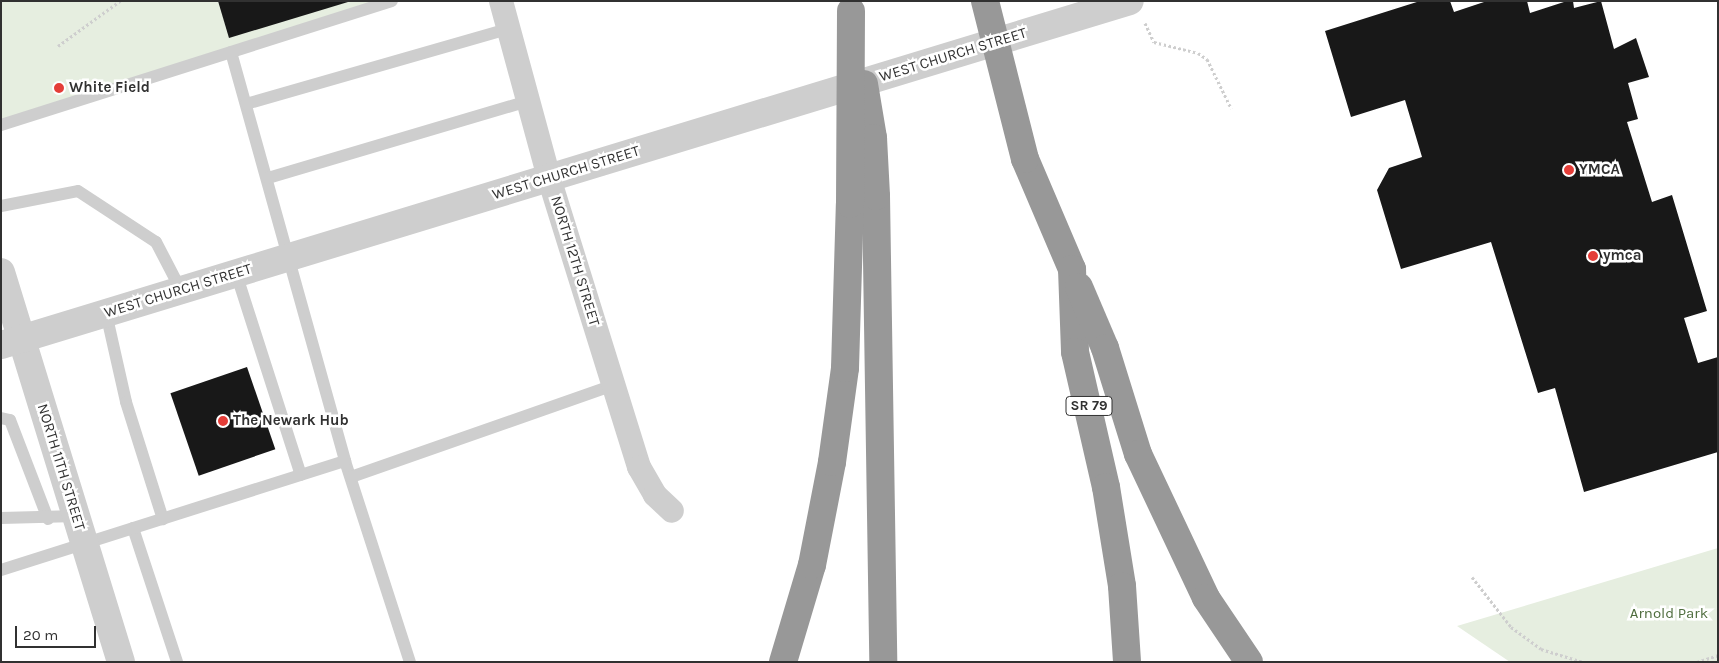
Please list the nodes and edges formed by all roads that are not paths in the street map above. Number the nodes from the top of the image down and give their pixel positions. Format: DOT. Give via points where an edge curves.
graph roads {
  1 [pos="392,1"];
  2 [pos="501,1"];
  3 [pos="985,1"];
  4 [pos="851,6"];
  5 [pos="1136,9"];
  6 [pos="508,29"];
  7 [pos="231,52"];
  8 [pos="528,100"];
  9 [pos="246,104"];
  10 [pos="1,125"];
  11 [pos="268,178"];
  12 [pos="549,178"];
  13 [pos="1,206"];
  14 [pos="290,257"];
  15 [pos="1072,269"];
  16 [pos="1,272"];
  17 [pos="236,273"];
  18 [pos="181,290"];
  19 [pos="106,313"];
  20 [pos="12,342"];
  21 [pos="614,384"];
  22 [pos="1,418"];
  23 [pos="345,461"];
  24 [pos="301,475"];
  25 [pos="350,477"];
  26 [pos="672,511"];
  27 [pos="77,516"];
  28 [pos="1,518"];
  29 [pos="48,519"];
  30 [pos="163,519"];
  31 [pos="133,528"];
  32 [pos="85,543"];
  33 [pos="1,570"];
  34 [pos="122,662"];
  35 [pos="177,662"];
  36 [pos="410,662"];
  37 [pos="783,662"];
  38 [pos="883,662"];
  39 [pos="1127,662"];
  40 [pos="1249,662"];
  1 -- 7 [label="lane"];
  2 -- 6 [label="street, NORTH 12TH STREET"];
  3 -- 15 [label="highway, SR 79, bridge" via="1025,159"];
  4 -- 37 [label="highway, bridge" via="845,368 832,462 812,565"];
  4 -- 38 [label="highway, bridge" via="873,138 876,196"];
  5 -- 12 [label="street, WEST CHURCH STREET"];
  6 -- 8 [label="street, NORTH 12TH STREET"];
  6 -- 9 [label="lane"];
  7 -- 9 [label="lane"];
  7 -- 10 [label="lane"];
  8 -- 11 [label="lane"];
  8 -- 12 [label="street, NORTH 12TH STREET"];
  9 -- 11 [label="lane"];
  11 -- 14 [label="lane"];
  12 -- 14 [label="street, WEST CHURCH STREET"];
  12 -- 21 [label="street, NORTH 12TH STREET"];
  13 -- 18 [label="lane" via="78,191 156,242"];
  14 -- 17 [label="street, WEST CHURCH STREET"];
  14 -- 23 [label="lane"];
  15 -- 39 [label="highway, SR 79" via="1075,352 1106,487 1122,586"];
  15 -- 40 [label="highway" via="1105,348 1138,454 1206,598"];
  16 -- 20 [label="street, NORTH 11TH STREET"];
  17 -- 18 [label="street, WEST CHURCH STREET"];
  17 -- 24 [label="lane"];
  18 -- 19 [label="street, WEST CHURCH STREET"];
  19 -- 20 [label="street, WEST CHURCH STREET"];
  19 -- 30 [label="lane" via="126,402"];
  20 -- 27 [label="street, NORTH 11TH STREET"];
  21 -- 25 [label="lane"];
  21 -- 26 [label="street, NORTH 12TH STREET" via="639,467 655,495"];
  22 -- 29 [label="lane" via="10,420"];
  23 -- 24 [label="lane"];
  23 -- 25 [label="lane"];
  24 -- 30 [label="lane"];
  25 -- 36 [label="lane"];
  27 -- 29 [label="lane"];
  27 -- 32 [label="street, NORTH 11TH STREET"];
  28 -- 29 [label="lane"];
  30 -- 31 [label="lane"];
  31 -- 32 [label="lane"];
  31 -- 35 [label="lane"];
  32 -- 33 [label="lane"];
  32 -- 34 [label="street, NORTH 11TH STREET"];
}
